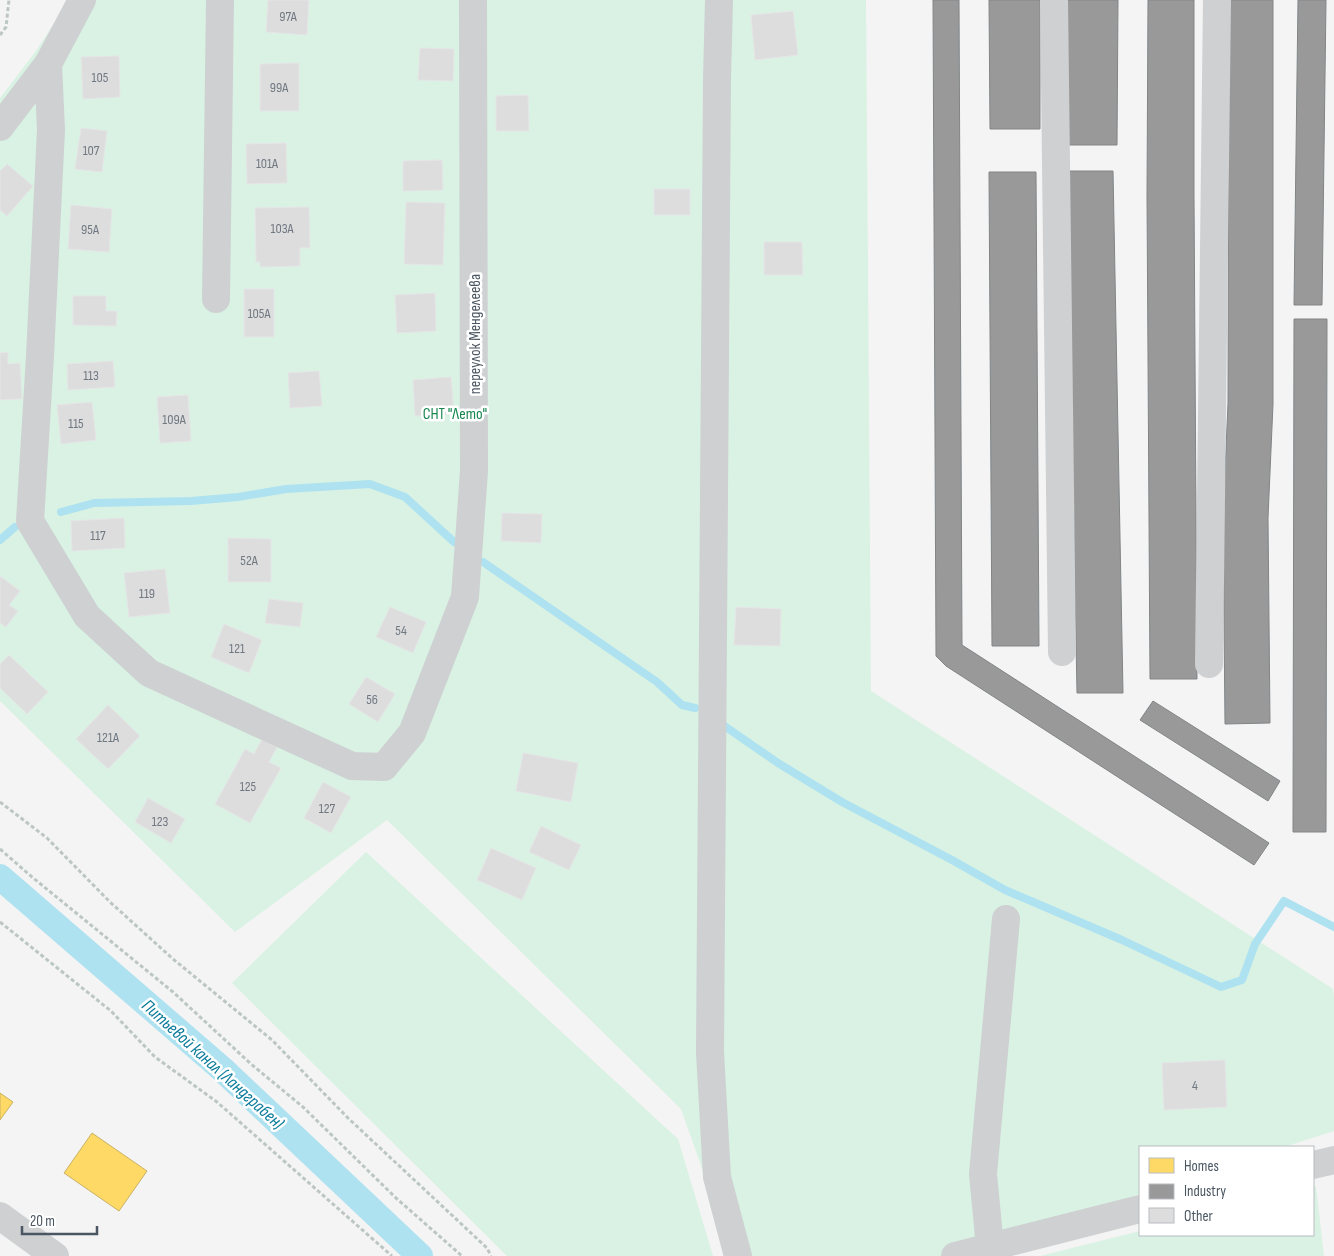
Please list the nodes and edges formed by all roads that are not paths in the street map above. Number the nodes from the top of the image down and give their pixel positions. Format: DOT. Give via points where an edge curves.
graph roads {
  1 [pos="82,0"];
  2 [pos="220,0"];
  3 [pos="473,0"];
  4 [pos="719,0"];
  5 [pos="1054,0"];
  6 [pos="1217,0"];
  7 [pos="48,64"];
  8 [pos="0,127"];
  9 [pos="216,298"];
  10 [pos="1062,652"];
  11 [pos="1209,664"];
  12 [pos="1006,919"];
  13 [pos="1334,1160"];
  14 [pos="1314,1165"];
  15 [pos="1139,1209"];
  16 [pos="0,1216"];
  17 [pos="990,1247"];
  18 [pos="55,1256"];
  19 [pos="738,1256"];
  20 [pos="955,1256"];
  1 -- 7 [label="street"];
  2 -- 9 [label="street"];
  3 -- 7 [label="street, переулок Менделеева" via="474,471 465,597 412,733 384,767 352,766 149,673 87,616 30,521 51,130"];
  4 -- 19 [label="street" via="710,1052 717,1177"];
  5 -- 10 [label="street"];
  6 -- 11 [label="street"];
  7 -- 8 [label="street"];
  12 -- 17 [label="street" via="983,1174"];
  13 -- 14 [label="street"];
  15 -- 17 [label="street"];
  16 -- 18 [label="street"];
  17 -- 20 [label="street"];
}
